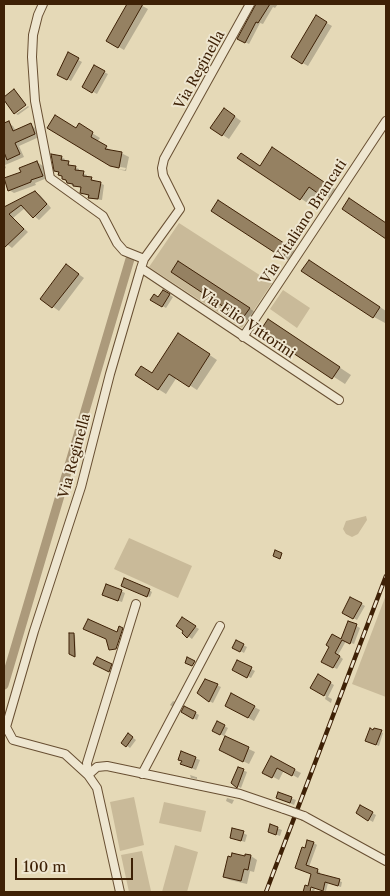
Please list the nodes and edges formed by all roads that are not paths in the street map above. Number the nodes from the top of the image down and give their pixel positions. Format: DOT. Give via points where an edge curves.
graph roads {
  1 [pos="44,4"];
  2 [pos="250,4"];
  3 [pos="386,120"];
  4 [pos="141,258"];
  5 [pos="141,268"];
  6 [pos="243,337"];
  7 [pos="340,400"];
  8 [pos="136,604"];
  9 [pos="220,626"];
  10 [pos="142,774"];
  11 [pos="88,775"];
  12 [pos="386,861"];
  13 [pos="120,892"];
  1 -- 4 [label="street" via="33,35 32,57 35,101 50,178 103,216 124,251"];
  2 -- 4 [label="street, Via Reginella" via="164,159 163,176 180,209"];
  3 -- 6 [label="street, Via Vitaliano Brancati"];
  4 -- 5 [label="street, Via Reginella"];
  5 -- 6 [label="street, Via Elio Vittorini"];
  5 -- 11 [label="street, Via Reginella" via="80,487 6,727 13,740 65,754"];
  6 -- 7 [label="street, Via Elio Vittorini"];
  8 -- 11 [label="street" via="87,763"];
  9 -- 10 [label="street"];
  10 -- 11 [label="street" via="107,766 97,767"];
  10 -- 12 [label="street, bridge" via="240,794 304,816"];
  11 -- 13 [label="street, Via Reginella" via="97,788"];
}
